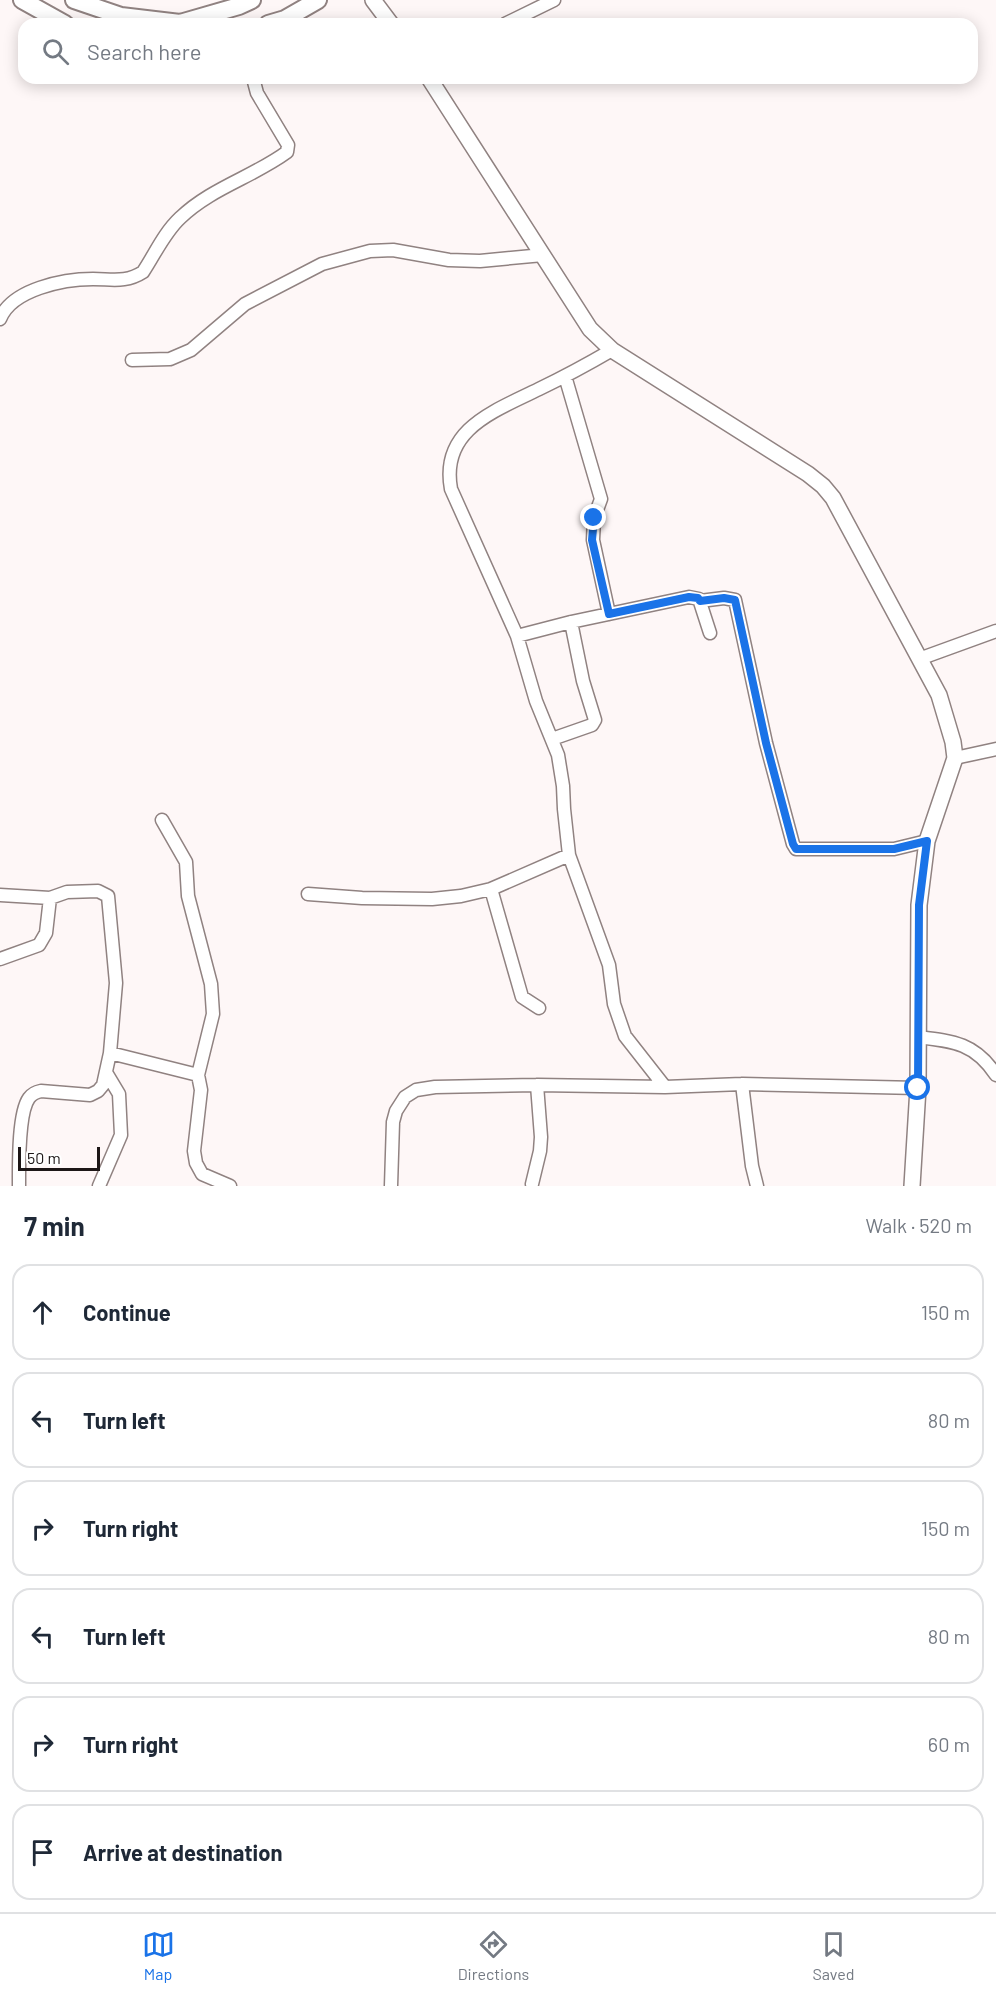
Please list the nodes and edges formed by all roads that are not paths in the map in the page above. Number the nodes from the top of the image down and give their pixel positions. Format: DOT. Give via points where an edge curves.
graph roads {
  1 [pos="22,0"];
  2 [pos="74,0"];
  3 [pos="252,0"];
  4 [pos="318,0"];
  5 [pos="374,0"];
  6 [pos="554,0"];
  7 [pos="54,18"];
  8 [pos="138,18"];
  9 [pos="197,18"];
  10 [pos="285,18"];
  11 [pos="387,18"];
  12 [pos="517,18"];
  13 [pos="255,84"];
  14 [pos="433,84"];
  15 [pos="543,255"];
  16 [pos="0,319"];
  17 [pos="612,350"];
  18 [pos="132,360"];
  19 [pos="565,376"];
  20 [pos="700,601"];
  21 [pos="609,614"];
  22 [pos="571,622"];
  23 [pos="996,632"];
  24 [pos="710,633"];
  25 [pos="517,636"];
  26 [pos="919,660"];
  27 [pos="552,739"];
  28 [pos="996,749"];
  29 [pos="955,758"];
  30 [pos="162,819"];
  31 [pos="927,841"];
  32 [pos="569,855"];
  33 [pos="491,889"];
  34 [pos="308,894"];
  35 [pos="0,895"];
  36 [pos="50,898"];
  37 [pos="0,959"];
  38 [pos="538,1008"];
  39 [pos="918,1037"];
  40 [pos="110,1053"];
  41 [pos="107,1074"];
  42 [pos="198,1075"];
  43 [pos="996,1075"];
  44 [pos="742,1084"];
  45 [pos="537,1085"];
  46 [pos="664,1087"];
  47 [pos="918,1088"];
  48 [pos="532,1184"];
  49 [pos="19,1186"];
  50 [pos="99,1186"];
  51 [pos="230,1186"];
  52 [pos="391,1186"];
  53 [pos="758,1186"];
  54 [pos="912,1186"];
  1 -- 7 [label="main road"];
  2 -- 8 [label="main road"];
  3 -- 9 [label="main road"];
  4 -- 10 [label="main road"];
  5 -- 11 [label="street"];
  6 -- 12 [label="street"];
  13 -- 16 [label="street" via="288,145 287,152 194,206 170,230 143,272 118,281 81,280 39,288 4,308"];
  14 -- 15 [label="street"];
  15 -- 17 [label="street" via="590,329"];
  15 -- 18 [label="street" via="480,261 393,250 370,251 322,264 245,304 191,350 170,359"];
  17 -- 19 [label="street"];
  17 -- 26 [label="street" via="823,486"];
  19 -- 21 [label="street" via="601,499 592,540"];
  19 -- 25 [label="street" via="479,420 459,442 449,468 455,500"];
  20 -- 21 [label="street" via="683,598"];
  20 -- 24 [label="street"];
  20 -- 31 [label="street" via="735,600 766,743 796,849 894,849"];
  21 -- 22 [label="street"];
  22 -- 25 [label="street"];
  22 -- 27 [label="street" via="595,720 592,725"];
  23 -- 26 [label="street"];
  25 -- 27 [label="street"];
  26 -- 29 [label="street" via="939,695"];
  27 -- 32 [label="street" via="563,786"];
  28 -- 29 [label="street"];
  29 -- 31 [label="street"];
  30 -- 42 [label="street" via="186,862 188,896 212,984 213,1014"];
  31 -- 39 [label="street" via="919,905"];
  32 -- 33 [label="street"];
  32 -- 46 [label="street" via="609,965 621,1028"];
  33 -- 34 [label="street" via="432,899"];
  33 -- 38 [label="street" via="522,997"];
  35 -- 36 [label="street"];
  36 -- 37 [label="street" via="46,933 39,945"];
  36 -- 40 [label="street" via="67,892 98,891 108,896 116,983"];
  39 -- 43 [label="street" via="963,1044 985,1060"];
  39 -- 47 [label="street"];
  40 -- 41 [label="street"];
  40 -- 42 [label="street"];
  41 -- 49 [label="street" via="103,1085 90,1095 41,1091 28,1099 22,1122"];
  41 -- 50 [label="street" via="119,1094 121,1135"];
  42 -- 51 [label="street" via="201,1090 196,1163 202,1174"];
  44 -- 46 [label="street"];
  44 -- 47 [label="street"];
  44 -- 53 [label="street"];
  45 -- 46 [label="street"];
  45 -- 48 [label="street" via="541,1137"];
  45 -- 52 [label="street" via="435,1087 416,1090 405,1097 393,1122"];
  47 -- 54 [label="street"];
}
